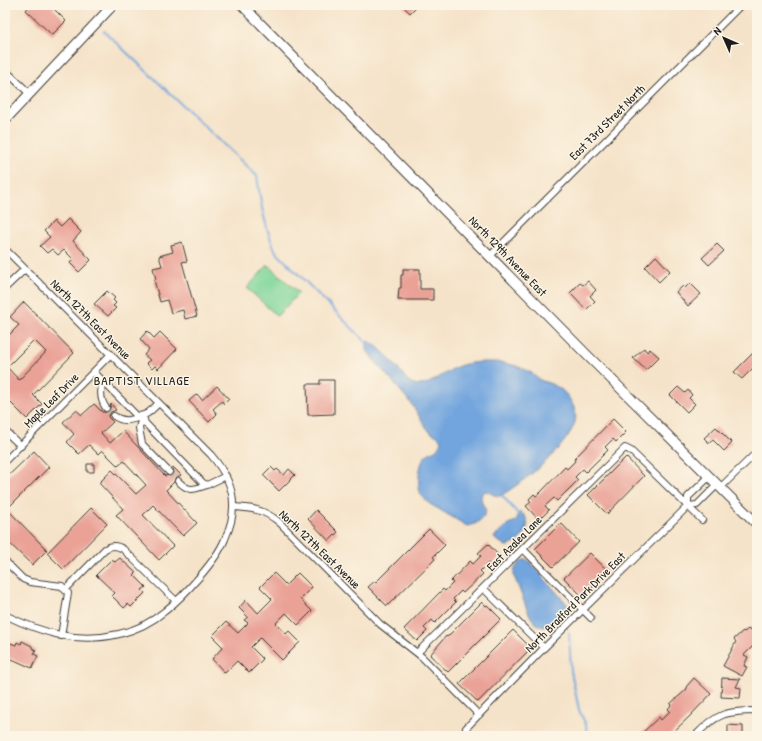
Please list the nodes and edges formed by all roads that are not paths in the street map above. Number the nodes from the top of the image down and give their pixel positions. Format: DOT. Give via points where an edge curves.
graph roads {
  1 [pos="113,5"];
  2 [pos="242,5"];
  3 [pos="740,5"];
  4 [pos="5,70"];
  5 [pos="30,94"];
  6 [pos="5,120"];
  7 [pos="5,249"];
  8 [pos="490,256"];
  9 [pos="25,268"];
  10 [pos="5,288"];
  11 [pos="111,354"];
  12 [pos="94,372"];
  13 [pos="103,381"];
  14 [pos="159,403"];
  15 [pos="106,408"];
  16 [pos="114,416"];
  17 [pos="143,417"];
  18 [pos="5,431"];
  19 [pos="20,446"];
  20 [pos="757,452"];
  21 [pos="5,462"];
  22 [pos="169,472"];
  23 [pos="226,476"];
  24 [pos="710,476"];
  25 [pos="178,481"];
  26 [pos="207,485"];
  27 [pos="720,486"];
  28 [pos="688,506"];
  29 [pos="233,507"];
  30 [pos="702,520"];
  31 [pos="757,524"];
  32 [pos="523,549"];
  33 [pos="5,561"];
  34 [pos="484,588"];
  35 [pos="65,590"];
  36 [pos="176,601"];
  37 [pos="583,610"];
  38 [pos="5,614"];
  39 [pos="591,618"];
  40 [pos="61,636"];
  41 [pos="544,648"];
  42 [pos="418,653"];
  43 [pos="757,711"];
  44 [pos="479,715"];
  45 [pos="466,728"];
  46 [pos="695,736"];
  1 -- 5 [label="street"];
  2 -- 8 [label="street, North 129th Avenue East"];
  3 -- 8 [label="street, East 73rd Street North"];
  4 -- 5 [label="street"];
  5 -- 6 [label="street"];
  7 -- 9 [label="street, North 127th East Avenue"];
  8 -- 24 [label="street, North 129th Avenue East"];
  9 -- 10 [label="street"];
  9 -- 11 [label="street, North 127th East Avenue"];
  11 -- 12 [label="street, Maple Leaf Drive"];
  11 -- 14 [label="street, North 127th East Avenue"];
  12 -- 13 [label="street"];
  12 -- 19 [label="street, Maple Leaf Drive"];
  13 -- 15 [label="street" via="102,403"];
  13 -- 17 [label="street" via="137,416"];
  14 -- 17 [label="street"];
  14 -- 23 [label="street, North 127th East Avenue" via="211,455"];
  16 -- 17 [label="street" via="130,421"];
  17 -- 22 [label="street" via="139,428 142,444"];
  17 -- 26 [label="street" via="144,423"];
  18 -- 19 [label="street"];
  19 -- 21 [label="street, Maple Leaf Drive"];
  20 -- 27 [label="street, North Bradford Park Drive East"];
  23 -- 26 [label="street"];
  23 -- 29 [label="street, North 127th East Avenue"];
  24 -- 27 [label="street, North 129th Avenue East"];
  24 -- 28 [label="street, North Bradford Park Drive East" via="688,497"];
  25 -- 26 [label="street" via="191,490"];
  27 -- 28 [label="street, North Bradford Park Drive East" via="697,505"];
  27 -- 31 [label="street, North 129th Avenue East"];
  28 -- 30 [label="street"];
  28 -- 32 [label="street, East Azalea Lane" via="625,448"];
  28 -- 37 [label="street, North Bradford Park Drive East"];
  29 -- 36 [label="street" via="225,540 197,579"];
  29 -- 42 [label="street, North 127th East Avenue" via="254,508 279,522 380,624"];
  32 -- 34 [label="street, East Azalea Lane"];
  32 -- 37 [label="street"];
  33 -- 35 [label="street" via="23,579 62,586"];
  34 -- 41 [label="street"];
  34 -- 42 [label="street, East Azalea Lane"];
  35 -- 36 [label="street" via="111,545 124,549"];
  35 -- 40 [label="street" via="68,594"];
  36 -- 40 [label="street" via="150,622 136,629 83,639"];
  37 -- 39 [label="street"];
  37 -- 41 [label="street, North Bradford Park Drive East"];
  38 -- 40 [label="street" via="28,626"];
  41 -- 44 [label="street, North Bradford Park Drive East"];
  42 -- 44 [label="street, North 127th East Avenue"];
  43 -- 46 [label="street" via="737,711 716,717"];
  44 -- 45 [label="street, North Bradford Park Drive East"];
}
